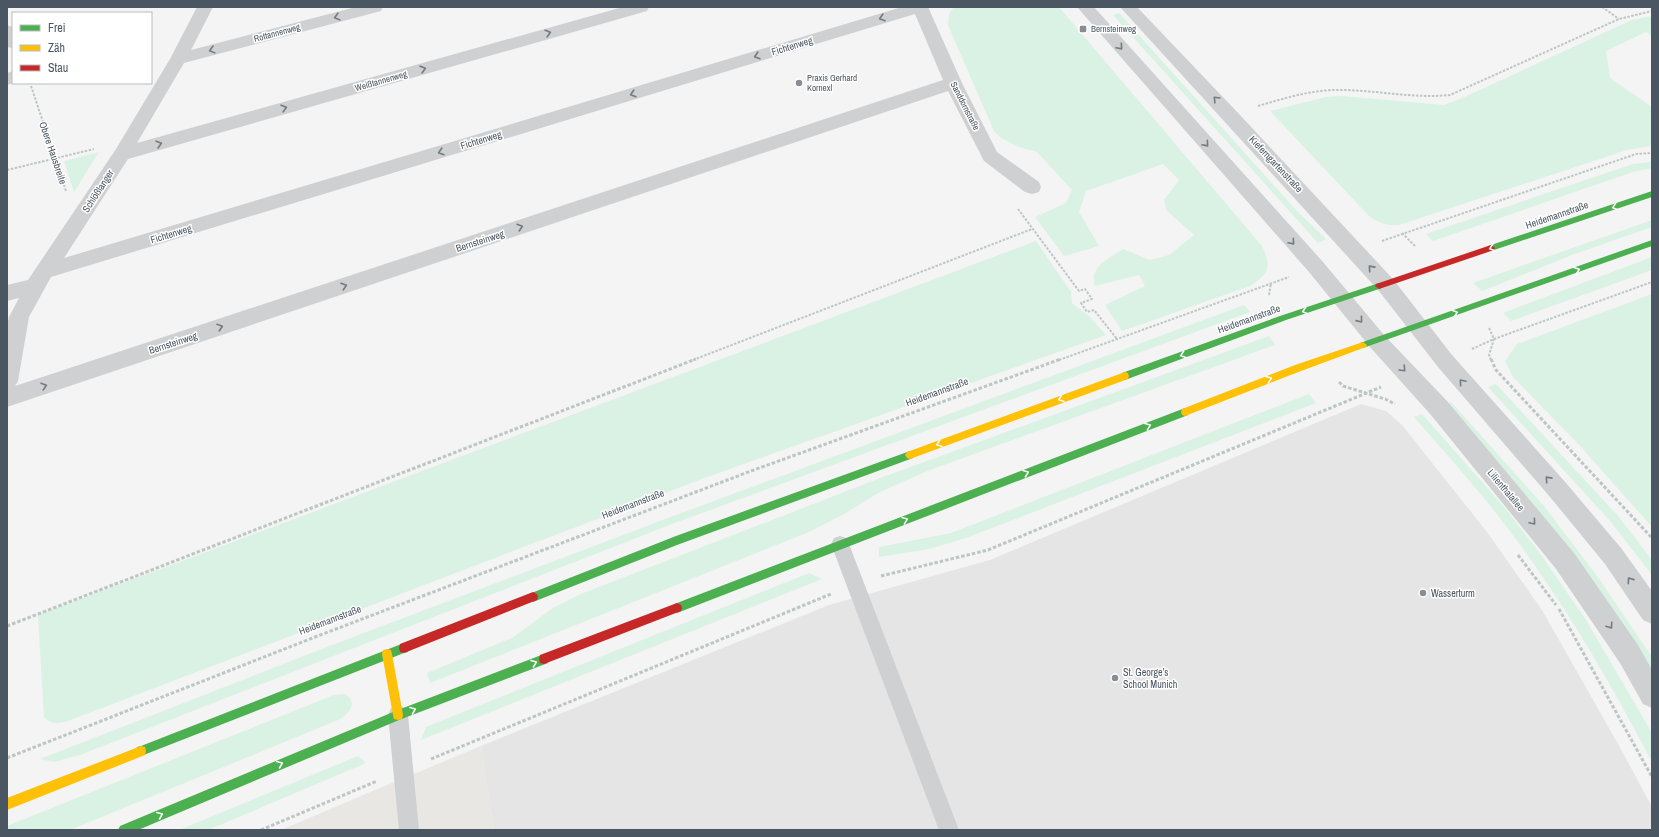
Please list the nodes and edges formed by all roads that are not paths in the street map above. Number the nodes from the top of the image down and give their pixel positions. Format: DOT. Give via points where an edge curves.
graph roads {
  1 [pos="205,7"];
  2 [pos="375,7"];
  3 [pos="641,7"];
  4 [pos="919,7"];
  5 [pos="1085,7"];
  6 [pos="1128,7"];
  7 [pos="7,30"];
  8 [pos="12,42"];
  9 [pos="178,59"];
  10 [pos="953,83"];
  11 [pos="122,154"];
  12 [pos="1032,187"];
  13 [pos="1652,194"];
  14 [pos="1652,243"];
  15 [pos="40,279"];
  16 [pos="1386,285"];
  17 [pos="7,293"];
  18 [pos="1342,299"];
  19 [pos="1418,326"];
  20 [pos="1377,341"];
  21 [pos="7,381"];
  22 [pos="7,398"];
  23 [pos="840,544"];
  24 [pos="1652,612"];
  25 [pos="387,654"];
  26 [pos="1652,695"];
  27 [pos="398,715"];
  28 [pos="7,804"];
  29 [pos="124,830"];
  30 [pos="409,830"];
  31 [pos="949,830"];
  1 -- 9 [label="street, Schlößlanger"];
  2 -- 9 [label="street, Rottannenweg, one-way"];
  11 -- 3 [label="street, Weißtannenweg, one-way"];
  4 -- 10 [label="street, Sanddornstraße"];
  4 -- 15 [label="street, Fichtenweg, one-way"];
  5 -- 18 [label="street, one-way"];
  16 -- 6 [label="street, Kieferngartenstraße, one-way"];
  7 -- 8 [label="street"];
  9 -- 11 [label="street, Schlößlanger"];
  10 -- 12 [label="street, Sanddornstraße" via="990,156"];
  22 -- 10 [label="street, Bernsteinweg, one-way"];
  11 -- 15 [label="street, Schlößlanger"];
  13 -- 16 [label="main road, Heidemannstraße, one-way"];
  19 -- 14 [label="main road, one-way"];
  15 -- 17 [label="street, Fichtenweg"];
  15 -- 21 [label="street, Schlößlanger" via="19,317"];
  16 -- 18 [label="main road, Heidemannstraße"];
  16 -- 19 [label="street, Kieferngartenstraße"];
  18 -- 20 [label="street, Lilienthalallee, one-way"];
  18 -- 25 [label="main road, Heidemannstraße, one-way" via="683,538"];
  19 -- 20 [label="main road"];
  24 -- 19 [label="street, one-way" via="1613,556"];
  23 -- 20 [label="main road, one-way" via="1298,368"];
  20 -- 26 [label="street, Lilienthalallee, one-way" via="1439,408 1565,561 1629,654"];
  27 -- 23 [label="main road, one-way"];
  23 -- 31 [label="lane"];
  25 -- 27 [label="main road"];
  25 -- 28 [label="main road, Heidemannstraße"];
  29 -- 27 [label="main road, one-way"];
  27 -- 30 [label="lane"];
}
